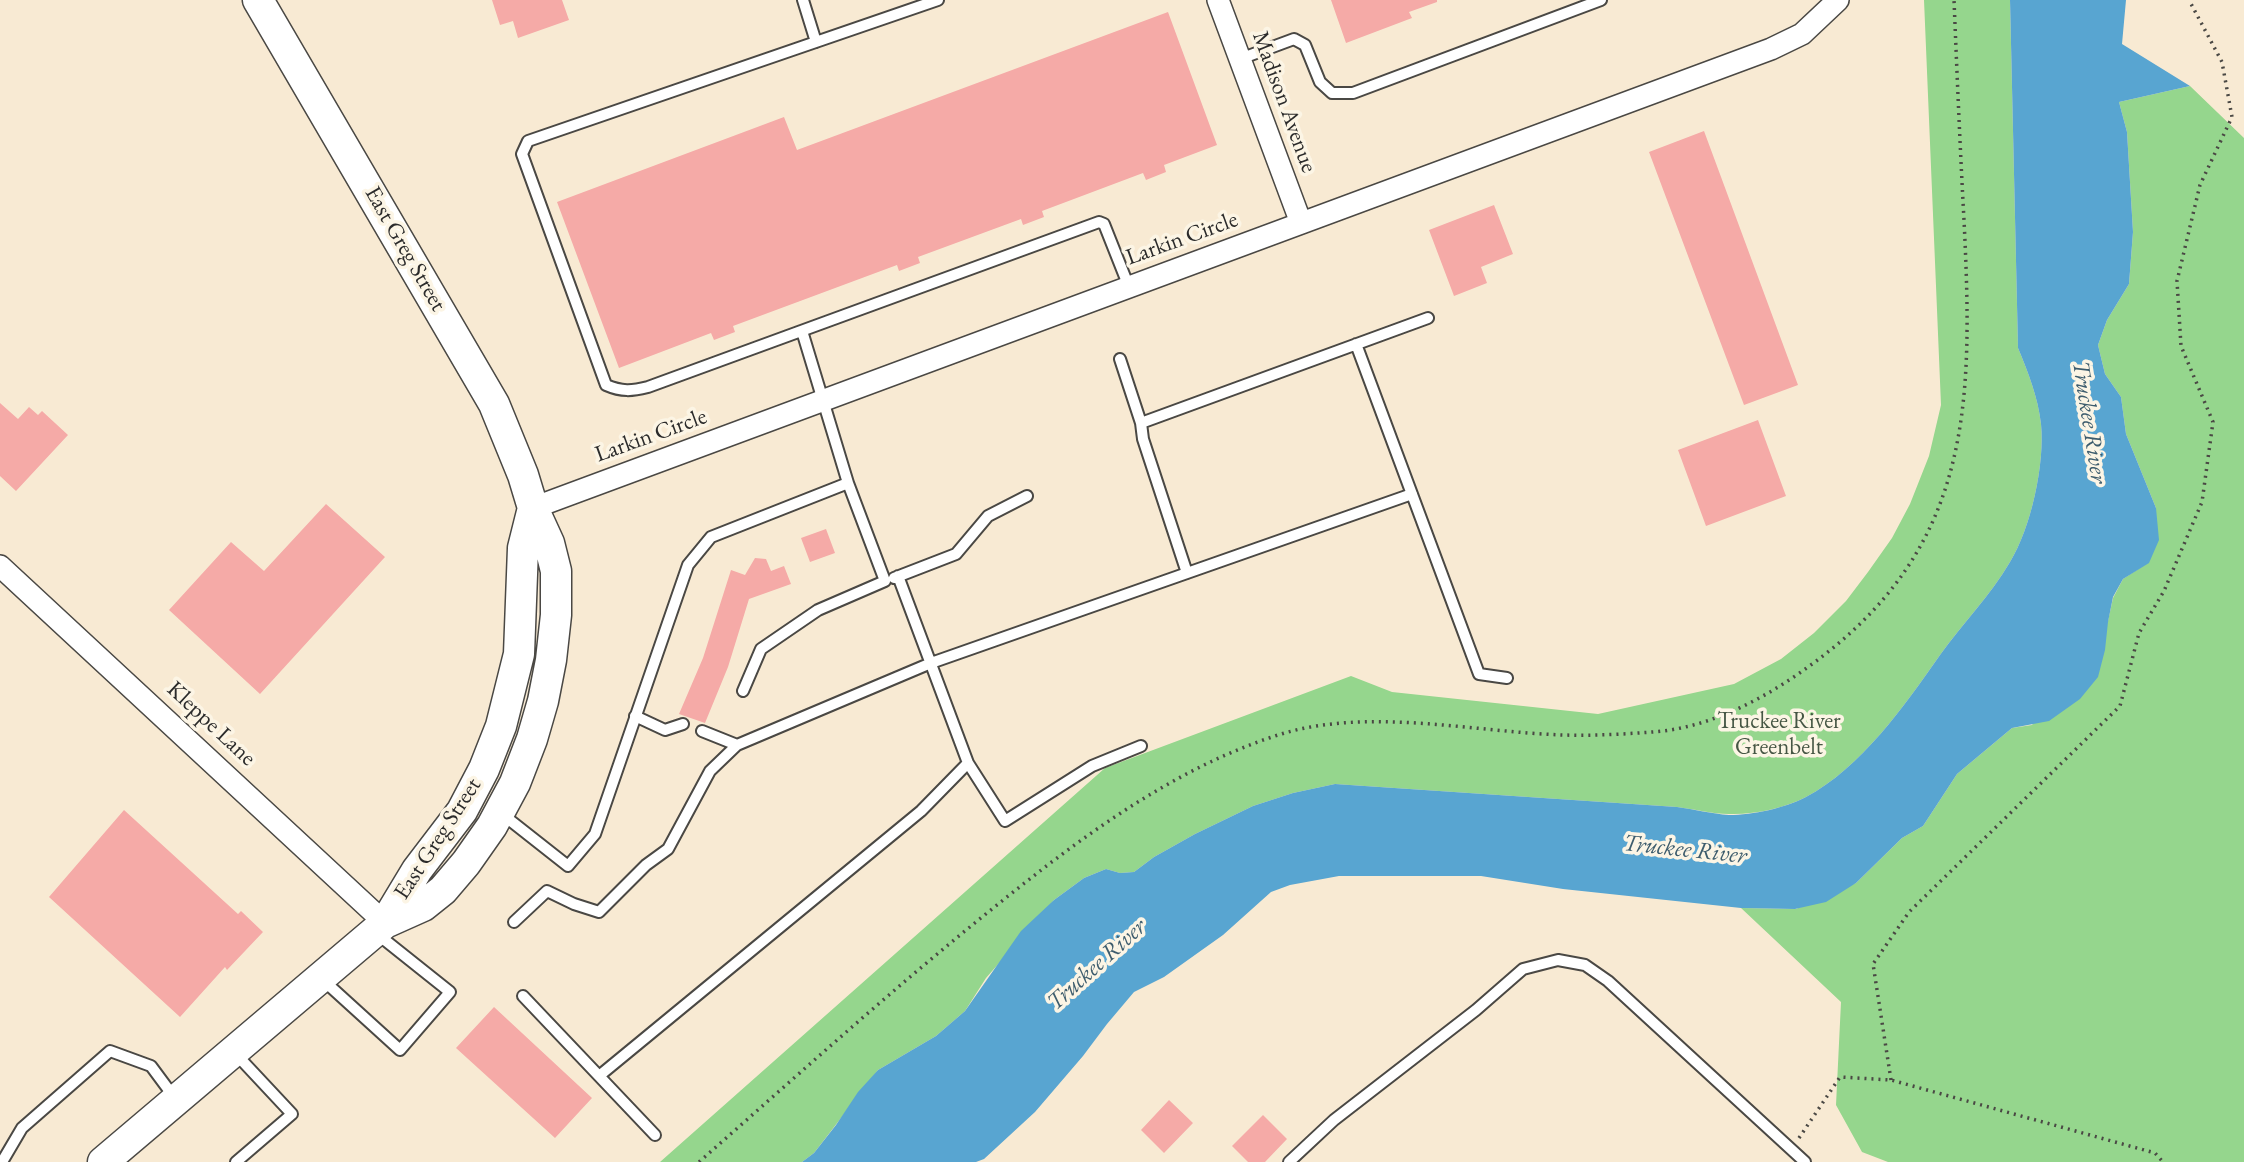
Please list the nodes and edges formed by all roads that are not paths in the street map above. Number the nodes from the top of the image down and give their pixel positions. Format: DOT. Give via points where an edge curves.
graph roads {
  1 [pos="258,0"];
  2 [pos="803,0"];
  3 [pos="938,0"];
  4 [pos="1218,0"];
  5 [pos="1601,0"];
  6 [pos="1838,0"];
  7 [pos="816,42"];
  8 [pos="1240,59"];
  9 [pos="1301,223"];
  10 [pos="1129,286"];
  11 [pos="1427,318"];
  12 [pos="802,331"];
  13 [pos="1356,344"];
  14 [pos="1120,359"];
  15 [pos="825,400"];
  16 [pos="1141,423"];
  17 [pos="848,483"];
  18 [pos="1412,494"];
  19 [pos="1027,496"];
  20 [pos="533,508"];
  21 [pos="0,566"];
  22 [pos="1188,573"];
  23 [pos="898,576"];
  24 [pos="885,581"];
  25 [pos="930,663"];
  26 [pos="1507,678"];
  27 [pos="743,691"];
  28 [pos="635,716"];
  29 [pos="683,724"];
  30 [pos="702,731"];
  31 [pos="737,745"];
  32 [pos="1141,746"];
  33 [pos="968,763"];
  34 [pos="499,812"];
  35 [pos="514,922"];
  36 [pos="380,927"];
  37 [pos="320,978"];
  38 [pos="523,996"];
  39 [pos="234,1051"];
  40 [pos="599,1076"];
  41 [pos="176,1100"];
  42 [pos="655,1135"];
  43 [pos="109,1160"];
  44 [pos="2,1162"];
  45 [pos="236,1162"];
  46 [pos="1289,1162"];
  47 [pos="1805,1162"];
  1 -- 20 [label="main road, East Greg Street" via="481,381 509,438"];
  2 -- 7 [label="lane"];
  3 -- 7 [label="lane"];
  4 -- 8 [label="street, Madison Avenue"];
  5 -- 8 [label="lane" via="1353,93 1332,93 1320,82 1305,45 1294,39"];
  6 -- 9 [label="street, Larkin Circle" via="1802,34 1771,49"];
  7 -- 12 [label="lane" via="528,141 522,154 606,385 620,391 649,387"];
  8 -- 9 [label="street, Madison Avenue"];
  9 -- 10 [label="street, Larkin Circle"];
  10 -- 12 [label="lane" via="1104,224 1099,222"];
  10 -- 15 [label="street, Larkin Circle"];
  11 -- 13 [label="lane"];
  12 -- 15 [label="lane"];
  13 -- 16 [label="lane"];
  13 -- 18 [label="lane"];
  14 -- 16 [label="lane"];
  15 -- 17 [label="lane"];
  15 -- 20 [label="street, Larkin Circle"];
  16 -- 22 [label="lane"];
  17 -- 24 [label="lane"];
  17 -- 28 [label="lane" via="711,537 688,565"];
  18 -- 22 [label="lane"];
  18 -- 26 [label="lane" via="1479,674"];
  19 -- 23 [label="lane" via="988,516 956,554"];
  20 -- 34 [label="main road, East Greg Street" via="556,571 551,660 532,739"];
  20 -- 36 [label="main road, East Greg Street" via="523,548 519,654 501,726 462,811"];
  21 -- 36 [label="street, Kleppe Lane"];
  22 -- 25 [label="lane"];
  23 -- 24 [label="lane"];
  23 -- 25 [label="lane"];
  24 -- 27 [label="lane" via="818,610 761,649"];
  25 -- 31 [label="lane"];
  25 -- 33 [label="lane"];
  28 -- 29 [label="lane" via="665,730"];
  28 -- 34 [label="lane" via="594,834 568,866"];
  30 -- 31 [label="lane"];
  31 -- 35 [label="lane" via="709,771 668,849 599,912 547,891"];
  32 -- 33 [label="lane" via="1092,765 1005,821"];
  33 -- 40 [label="lane" via="921,811"];
  34 -- 36 [label="main road, East Greg Street" via="443,890 423,906"];
  36 -- 37 [label="main road, East Greg Street"];
  36 -- 37 [label="lane" via="450,992 400,1050"];
  37 -- 39 [label="main road, East Greg Street"];
  38 -- 40 [label="lane"];
  39 -- 41 [label="main road, East Greg Street"];
  39 -- 45 [label="lane" via="292,1114"];
  40 -- 42 [label="lane"];
  41 -- 43 [label="main road, East Greg Street"];
  41 -- 44 [label="lane" via="151,1066 110,1051 22,1128"];
  46 -- 47 [label="lane" via="1523,969 1558,960 1585,965 1608,981"];
}
